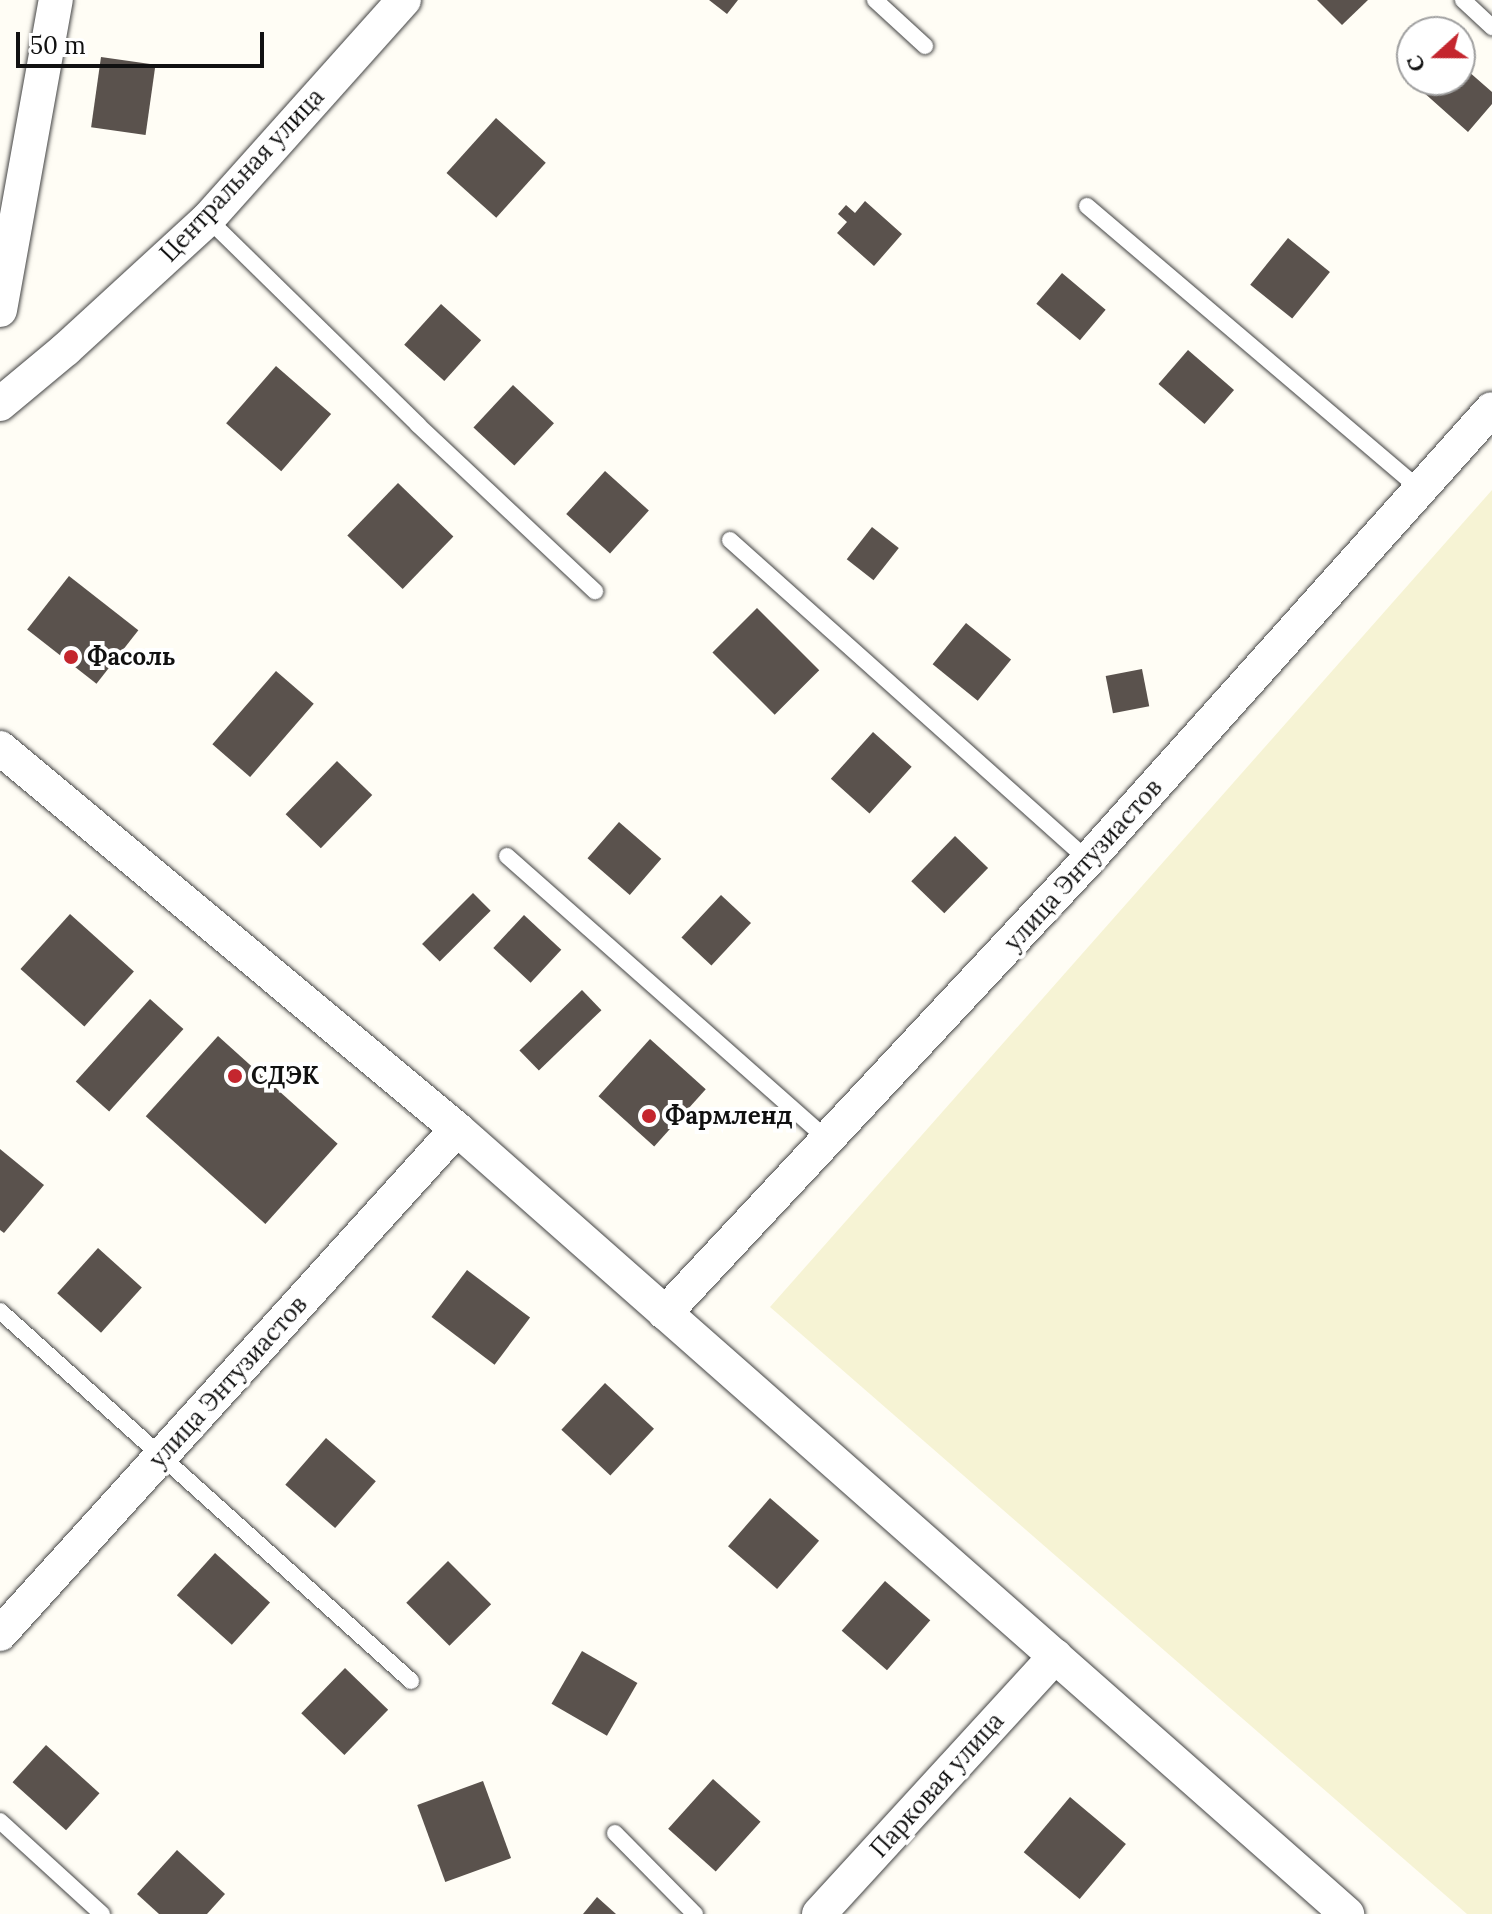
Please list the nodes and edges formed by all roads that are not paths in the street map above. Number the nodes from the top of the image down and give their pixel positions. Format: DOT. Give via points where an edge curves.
graph roads {
  1 [pos="56,0"];
  2 [pos="404,0"];
  3 [pos="875,0"];
  4 [pos="1463,0"];
  5 [pos="1492,27"];
  6 [pos="925,46"];
  7 [pos="1087,206"];
  8 [pos="208,219"];
  9 [pos="0,310"];
  10 [pos="0,404"];
  11 [pos="1492,409"];
  12 [pos="1419,489"];
  13 [pos="730,540"];
  14 [pos="595,591"];
  15 [pos="0,748"];
  16 [pos="507,856"];
  17 [pos="1088,860"];
  18 [pos="457,1129"];
  19 [pos="829,1141"];
  20 [pos="0,1311"];
  21 [pos="665,1313"];
  22 [pos="160,1457"];
  23 [pos="0,1634"];
  24 [pos="1055,1656"];
  25 [pos="411,1681"];
  26 [pos="0,1821"];
  27 [pos="615,1833"];
  28 [pos="102,1914"];
  29 [pos="695,1914"];
  30 [pos="819,1914"];
  31 [pos="1347,1914"];
  1 -- 9 [label="street"];
  2 -- 8 [label="street, Центральная улица"];
  3 -- 6 [label="lane"];
  4 -- 5 [label="lane"];
  7 -- 12 [label="lane"];
  8 -- 10 [label="street, Центральная улица"];
  8 -- 14 [label="lane"];
  11 -- 12 [label="street, улица Энтузиастов"];
  12 -- 17 [label="street, улица Энтузиастов"];
  13 -- 17 [label="lane"];
  15 -- 18 [label="street"];
  16 -- 19 [label="lane"];
  17 -- 19 [label="street, улица Энтузиастов"];
  18 -- 21 [label="street"];
  18 -- 22 [label="street, улица Энтузиастов"];
  19 -- 21 [label="street, улица Энтузиастов"];
  20 -- 22 [label="lane"];
  21 -- 24 [label="street"];
  22 -- 23 [label="street, улица Энтузиастов"];
  22 -- 25 [label="lane"];
  24 -- 30 [label="street, Парковая улица"];
  24 -- 31 [label="street"];
  26 -- 28 [label="lane"];
  27 -- 29 [label="lane"];
}
